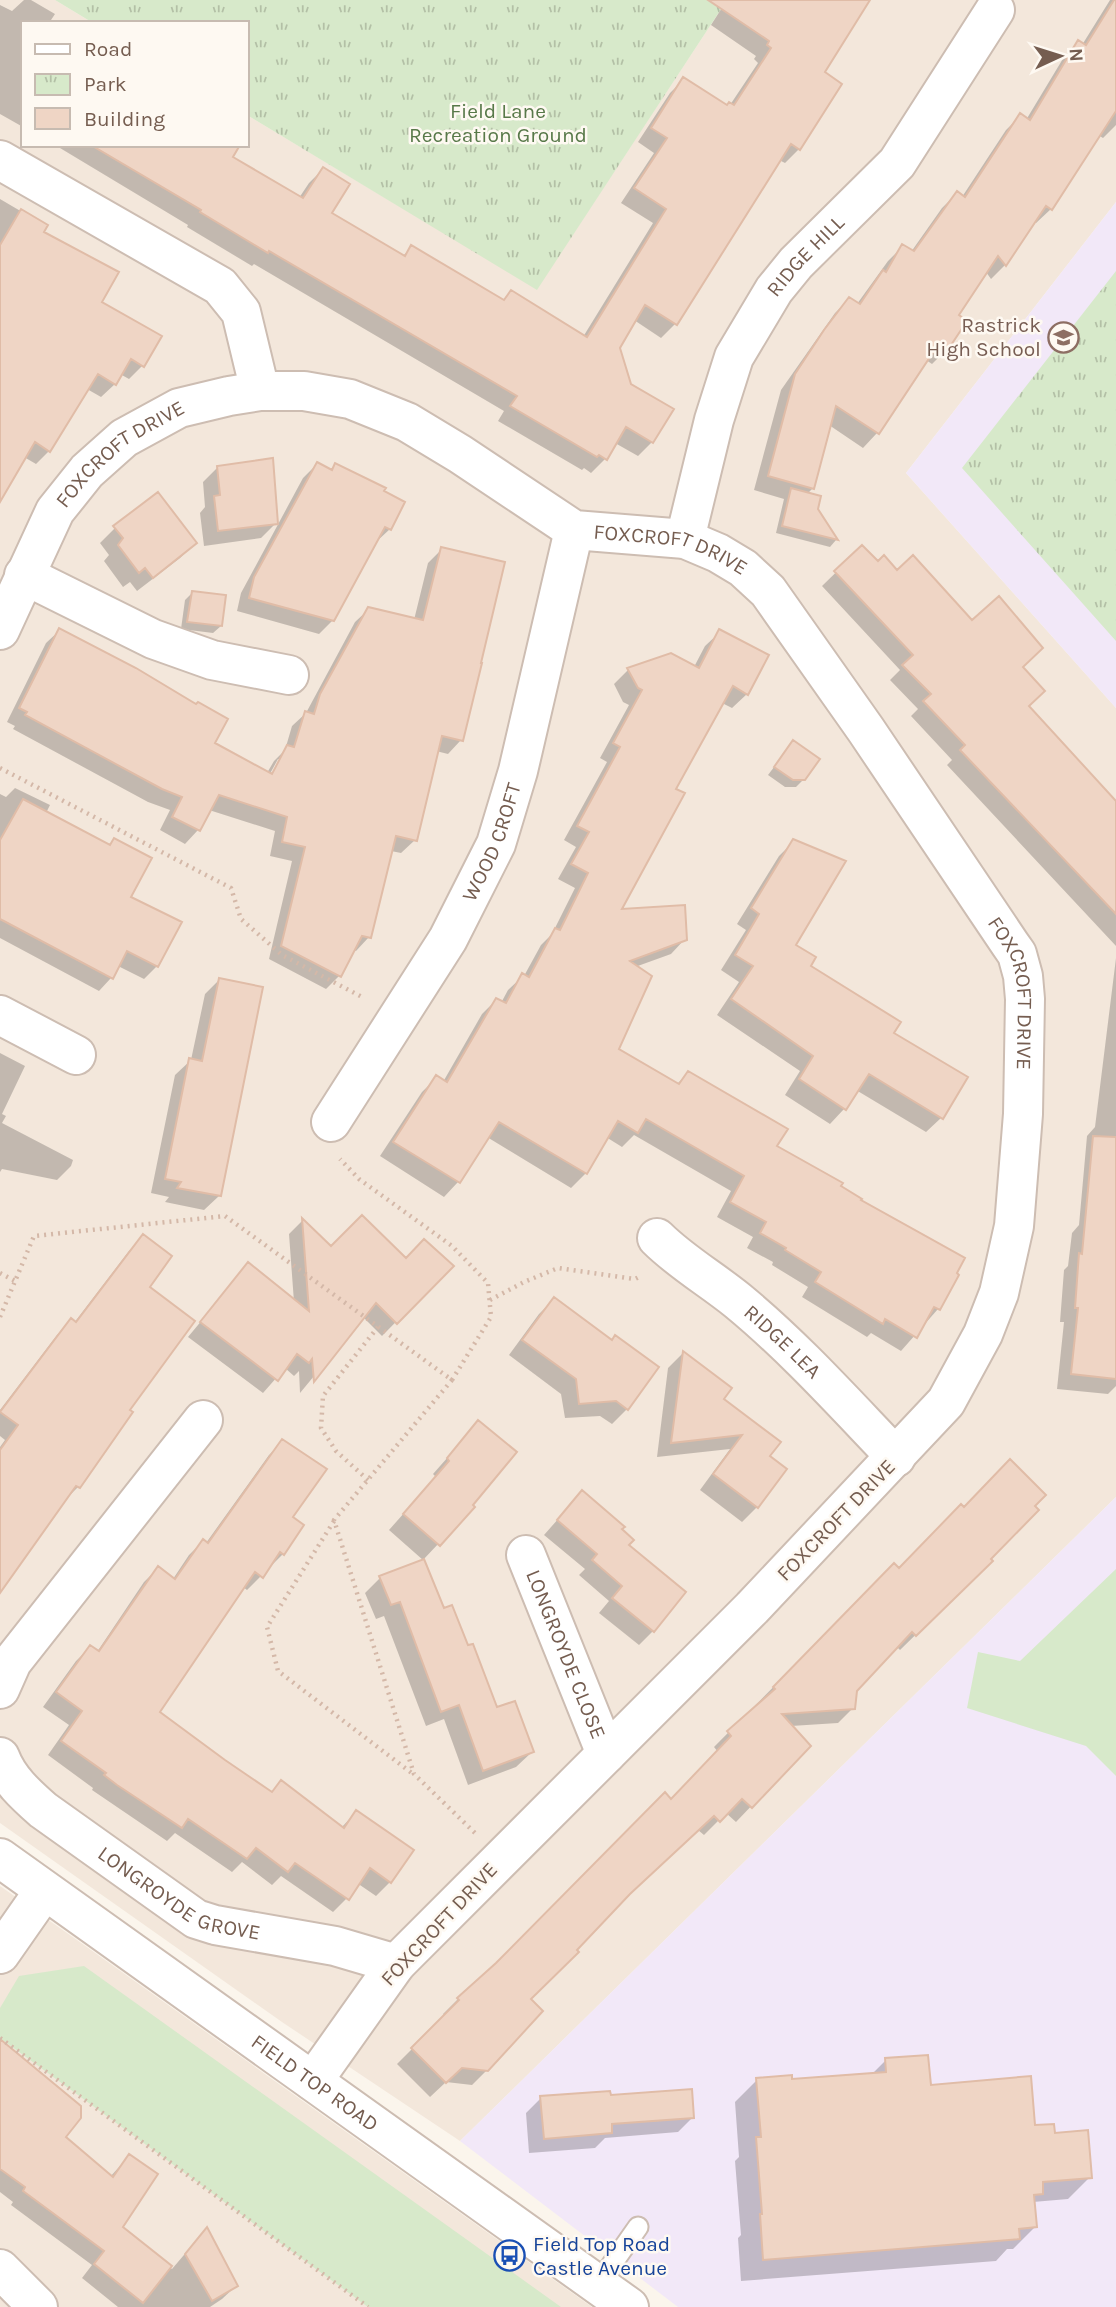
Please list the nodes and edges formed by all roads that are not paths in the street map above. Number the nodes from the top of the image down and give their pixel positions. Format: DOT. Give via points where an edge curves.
graph roads {
  1 [pos="995,10"];
  2 [pos="0,160"];
  3 [pos="260,391"];
  4 [pos="574,530"];
  5 [pos="685,539"];
  6 [pos="9,601"];
  7 [pos="289,675"];
  8 [pos="0,1015"];
  9 [pos="76,1055"];
  10 [pos="331,1122"];
  11 [pos="666,1247"];
  12 [pos="203,1420"];
  13 [pos="896,1457"];
  14 [pos="526,1555"];
  15 [pos="0,1689"];
  16 [pos="606,1754"];
  17 [pos="0,1756"];
  18 [pos="0,1858"];
  19 [pos="44,1891"];
  20 [pos="0,1954"];
  21 [pos="396,1964"];
  22 [pos="313,2081"];
  23 [pos="638,2227"];
  24 [pos="0,2269"];
  25 [pos="598,2284"];
  26 [pos="38,2307"];
  27 [pos="629,2307"];
  1 -- 5 [label="street, RIDGE HILL" via="897,163 796,262 734,356"];
  2 -- 3 [label="street" via="220,286 241,312"];
  3 -- 4 [label="street, FOXCROFT DRIVE" via="339,396 407,422"];
  3 -- 6 [label="street, FOXCROFT DRIVE" via="179,408 124,438 62,500"];
  4 -- 5 [label="street, FOXCROFT DRIVE"];
  4 -- 10 [label="street, WOOD CROFT" via="518,771 496,844 448,939"];
  5 -- 13 [label="street, FOXCROFT DRIVE" via="743,568 768,591 1017,954 1023,976 1022,1128 1014,1226 999,1293 983,1334 946,1402"];
  6 -- 7 [label="street, FOXCROFT DRIVE" via="153,639 212,660"];
  8 -- 9 [label="street"];
  11 -- 13 [label="street, RIDGE LEA" via="737,1301 802,1360"];
  12 -- 15 [label="street" via="12,1662"];
  13 -- 16 [label="street, FOXCROFT DRIVE"];
  14 -- 16 [label="street, LONGROYDE CLOSE"];
  16 -- 21 [label="street, FOXCROFT DRIVE"];
  17 -- 21 [label="street, LONGROYDE GROVE" via="20,1790 43,1810 196,1919"];
  18 -- 19 [label="street, FIELD TOP ROAD"];
  19 -- 20 [label="street"];
  19 -- 22 [label="street, FIELD TOP ROAD"];
  21 -- 22 [label="street, FOXCROFT DRIVE"];
  22 -- 25 [label="street, FIELD TOP ROAD"];
  23 -- 25 [label="lane"];
  24 -- 26 [label="street"];
  25 -- 27 [label="street, FIELD TOP ROAD"];
}
